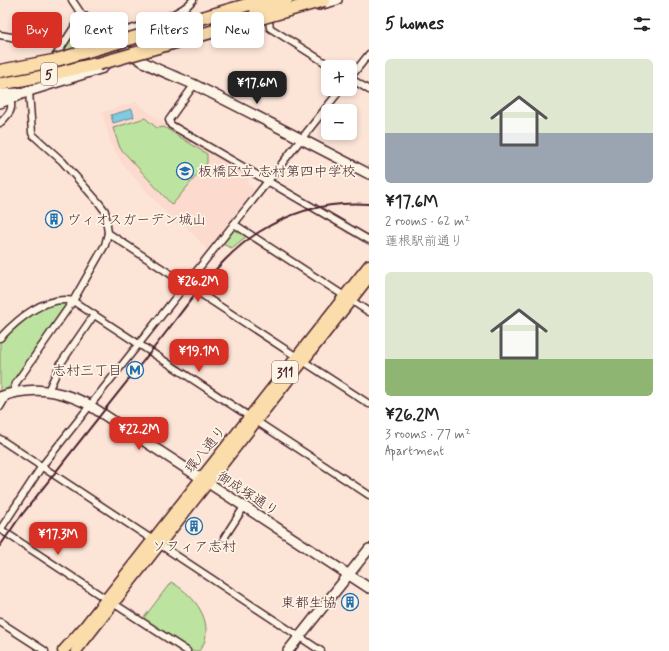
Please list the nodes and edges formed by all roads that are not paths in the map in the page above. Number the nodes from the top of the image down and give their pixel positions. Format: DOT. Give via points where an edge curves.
graph roads {
  1 [pos="72,0"];
  2 [pos="193,0"];
  3 [pos="260,0"];
  4 [pos="264,0"];
  5 [pos="268,0"];
  6 [pos="286,0"];
  7 [pos="302,0"];
  8 [pos="324,0"];
  9 [pos="337,0"];
  10 [pos="80,12"];
  11 [pos="268,20"];
  12 [pos="128,33"];
  13 [pos="70,34"];
  14 [pos="0,35"];
  15 [pos="128,36"];
  16 [pos="12,37"];
  17 [pos="62,46"];
  18 [pos="61,48"];
  19 [pos="84,48"];
  20 [pos="124,48"];
  21 [pos="369,54"];
  22 [pos="55,57"];
  23 [pos="68,57"];
  24 [pos="135,57"];
  25 [pos="321,60"];
  26 [pos="106,62"];
  27 [pos="0,67"];
  28 [pos="357,69"];
  29 [pos="0,71"];
  30 [pos="357,82"];
  31 [pos="0,84"];
  32 [pos="194,85"];
  33 [pos="369,90"];
  34 [pos="28,92"];
  35 [pos="0,94"];
  36 [pos="336,96"];
  37 [pos="10,99"];
  38 [pos="0,103"];
  39 [pos="0,122"];
  40 [pos="302,140"];
  41 [pos="369,174"];
  42 [pos="268,182"];
  43 [pos="234,224"];
  44 [pos="108,233"];
  45 [pos="369,240"];
  46 [pos="369,265"];
  47 [pos="369,277"];
  48 [pos="186,284"];
  49 [pos="348,298"];
  50 [pos="73,302"];
  51 [pos="369,312"];
  52 [pos="94,315"];
  53 [pos="0,338"];
  54 [pos="138,344"];
  55 [pos="300,359"];
  56 [pos="48,391"];
  57 [pos="7,395"];
  58 [pos="369,404"];
  59 [pos="90,406"];
  60 [pos="0,408"];
  61 [pos="253,419"];
  62 [pos="0,439"];
  63 [pos="42,466"];
  64 [pos="204,480"];
  65 [pos="369,495"];
  66 [pos="242,510"];
  67 [pos="0,529"];
  68 [pos="224,538"];
  69 [pos="156,542"];
  70 [pos="369,549"];
  71 [pos="348,575"];
  72 [pos="369,588"];
  73 [pos="109,601"];
  74 [pos="0,622"];
  75 [pos="300,636"];
  76 [pos="45,651"];
  77 [pos="63,651"];
  78 [pos="76,651"];
  79 [pos="187,651"];
  80 [pos="288,651"];
  81 [pos="321,651"];
  1 -- 10 [label="street"];
  2 -- 12 [label="street" via="172,15"];
  3 -- 15 [label="street" via="203,19"];
  4 -- 23 [label="highway, 5, bridge"];
  5 -- 11 [label="street"];
  6 -- 23 [label="highway, bridge" via="114,49"];
  7 -- 26 [label="highway, bridge"];
  8 -- 26 [label="highway, 5, bridge"];
  9 -- 11 [label="street"];
  11 -- 24 [label="street"];
  11 -- 25 [label="street" via="270,28"];
  13 -- 17 [label="street"];
  14 -- 16 [label="street"];
  18 -- 22 [label="street"];
  19 -- 22 [label="street"];
  20 -- 24 [label="street"];
  21 -- 28 [label="street"];
  22 -- 27 [label="street"];
  23 -- 29 [label="highway, 5, bridge"];
  24 -- 32 [label="street"];
  24 -- 34 [label="street"];
  26 -- 31 [label="highway, 5, bridge"];
  30 -- 33 [label="street"];
  32 -- 40 [label="street"];
  32 -- 42 [label="street" via="169,120 169,124"];
  34 -- 35 [label="street"];
  34 -- 37 [label="street"];
  34 -- 44 [label="street" via="33,135 62,161 99,203 105,211"];
  36 -- 40 [label="street"];
  37 -- 38 [label="street"];
  37 -- 39 [label="street" via="11,110"];
  40 -- 41 [label="street"];
  40 -- 42 [label="street"];
  42 -- 43 [label="street"];
  42 -- 45 [label="street"];
  43 -- 48 [label="street"];
  43 -- 49 [label="street"];
  44 -- 48 [label="street"];
  44 -- 50 [label="street" via="105,245"];
  46 -- 49 [label="main road, 環八通り / 311"];
  47 -- 49 [label="main road, 環八通り / 311"];
  48 -- 54 [label="street"];
  48 -- 55 [label="street"];
  49 -- 51 [label="street"];
  49 -- 55 [label="main road, 環八通り / 311"];
  50 -- 52 [label="street"];
  50 -- 53 [label="street" via="59,300 41,306 19,320"];
  50 -- 57 [label="street"];
  52 -- 54 [label="street"];
  52 -- 56 [label="street" via="62,363"];
  54 -- 59 [label="street"];
  54 -- 61 [label="street"];
  55 -- 58 [label="street"];
  55 -- 61 [label="main road, 環八通り / 311"];
  56 -- 57 [label="street, 御成塚通り" via="26,390"];
  56 -- 59 [label="street, 御成塚通り" via="69,396"];
  57 -- 60 [label="street"];
  59 -- 63 [label="street"];
  59 -- 64 [label="street, 御成塚通り"];
  61 -- 64 [label="main road, 環八通り / 311"];
  61 -- 65 [label="street"];
  62 -- 63 [label="street"];
  63 -- 67 [label="street"];
  63 -- 69 [label="street"];
  64 -- 69 [label="main road, 環八通り / 311"];
  64 -- 71 [label="street, 御成塚通り"];
  66 -- 68 [label="street"];
  67 -- 73 [label="street"];
  69 -- 73 [label="main road, 環八通り / 311"];
  69 -- 75 [label="street"];
  70 -- 71 [label="street"];
  71 -- 72 [label="street, 御成塚通り"];
  71 -- 75 [label="street"];
  73 -- 77 [label="main road, 環八通り / 311"];
  73 -- 78 [label="main road, 環八通り / 311"];
  73 -- 79 [label="street"];
  74 -- 76 [label="street"];
  75 -- 80 [label="street"];
  75 -- 81 [label="street"];
}
